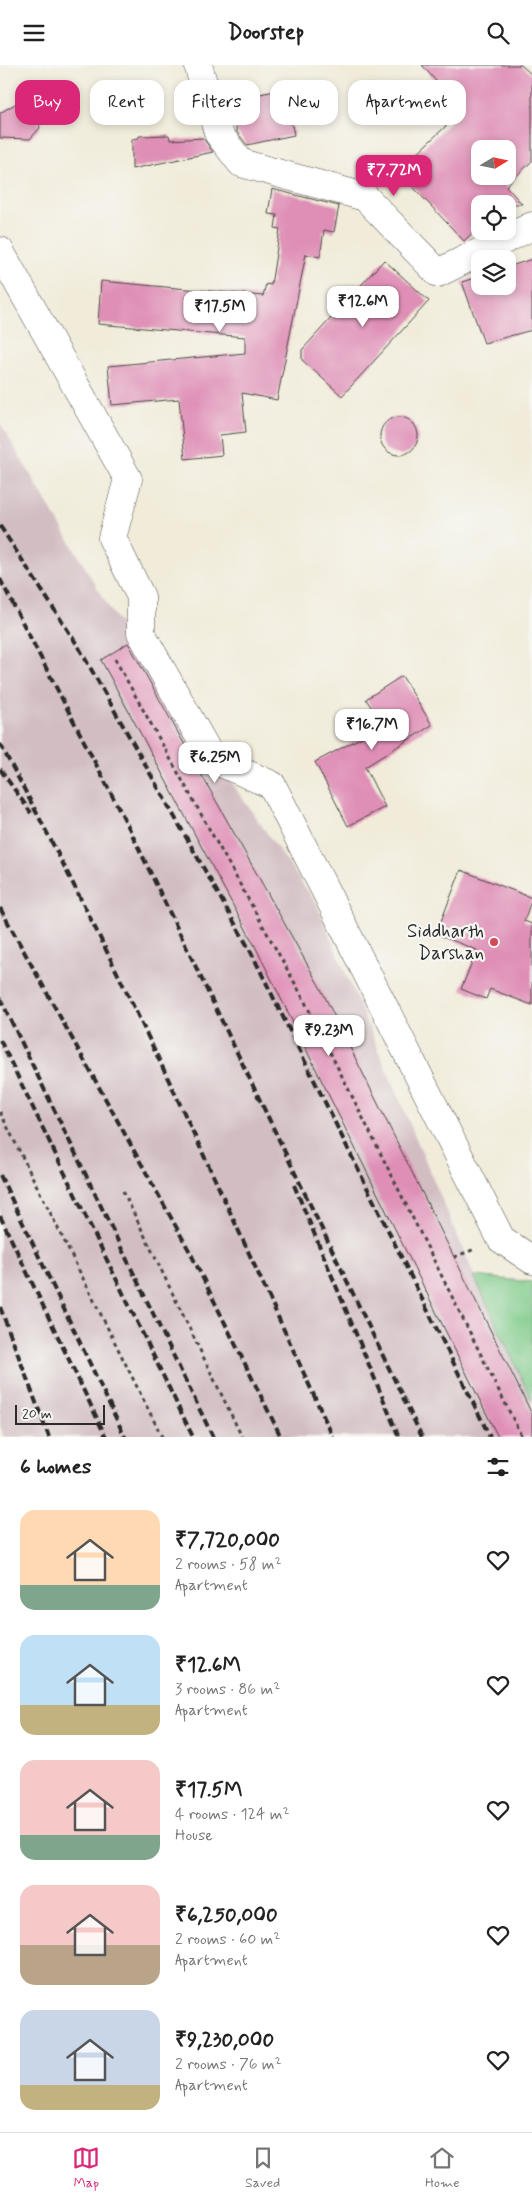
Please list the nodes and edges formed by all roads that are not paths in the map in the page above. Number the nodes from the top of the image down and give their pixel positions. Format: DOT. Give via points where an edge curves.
graph roads {
  1 [pos="198,65"];
  2 [pos="532,226"];
  3 [pos="0,251"];
  4 [pos="532,1260"];
  1 -- 2 [label="street" via="218,133 241,163 365,197 438,273"];
  3 -- 4 [label="street" via="128,479 112,538 141,597 141,633 212,759 272,785 501,1239"];
}
